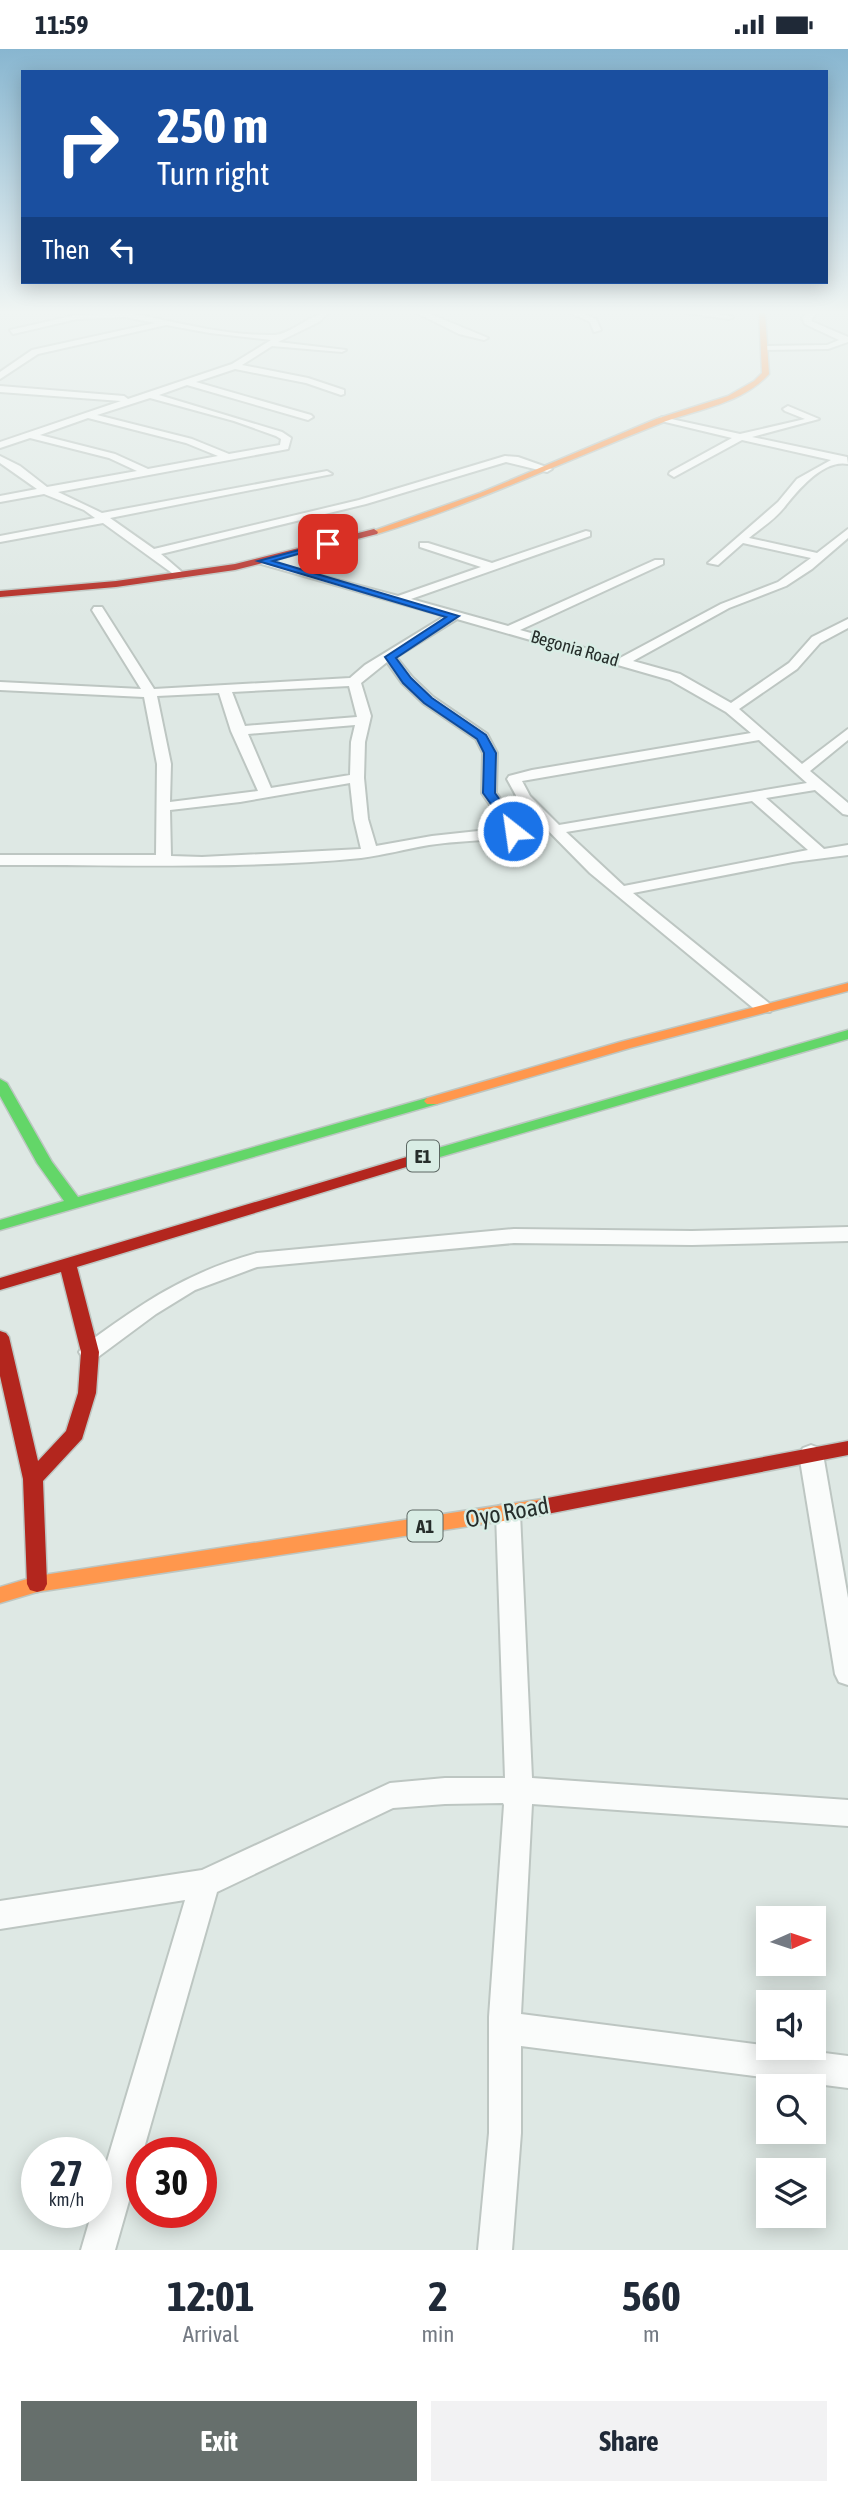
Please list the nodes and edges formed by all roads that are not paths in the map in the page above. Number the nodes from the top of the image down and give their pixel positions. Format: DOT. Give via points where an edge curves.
graph roads {
  1 [pos="83,416"];
  2 [pos="88,416"];
  3 [pos="225,416"];
  4 [pos="304,416"];
  5 [pos="674,416"];
  6 [pos="805,416"];
  7 [pos="308,417"];
  8 [pos="662,420"];
  9 [pos="27,435"];
  10 [pos="741,437"];
  11 [pos="0,445"];
  12 [pos="230,458"];
  13 [pos="0,459"];
  14 [pos="847,459"];
  15 [pos="547,469"];
  16 [pos="149,473"];
  17 [pos="327,474"];
  18 [pos="674,474"];
  19 [pos="45,491"];
  20 [pos="0,499"];
  21 [pos="101,519"];
  22 [pos="848,532"];
  23 [pos="586,534"];
  24 [pos="0,539"];
  25 [pos="742,540"];
  26 [pos="424,545"];
  27 [pos="150,553"];
  28 [pos="820,557"];
  29 [pos="262,561"];
  30 [pos="659,562"];
  31 [pos="714,563"];
  32 [pos="492,567"];
  33 [pos="179,575"];
  34 [pos="0,594"];
  35 [pos="397,600"];
  36 [pos="98,610"];
  37 [pos="454,616"];
  38 [pos="848,623"];
  39 [pos="509,629"];
  40 [pos="390,657"];
  41 [pos="622,662"];
  42 [pos="354,682"];
  43 [pos="0,686"];
  44 [pos="224,689"];
  45 [pos="150,693"];
  46 [pos="731,709"];
  47 [pos="364,720"];
  48 [pos="238,731"];
  49 [pos="848,733"];
  50 [pos="759,736"];
  51 [pos="803,770"];
  52 [pos="357,778"];
  53 [pos="819,785"];
  54 [pos="266,794"];
  55 [pos="756,797"];
  56 [pos="162,807"];
  57 [pos="848,811"];
  58 [pos="553,830"];
  59 [pos="848,850"];
  60 [pos="368,851"];
  61 [pos="819,852"];
  62 [pos="0,860"];
  63 [pos="163,860"];
  64 [pos="621,891"];
  65 [pos="848,987"];
  66 [pos="764,1008"];
  67 [pos="846,1036"];
  68 [pos="0,1083"];
  69 [pos="74,1203"];
  70 [pos="0,1225"];
  71 [pos="848,1234"];
  72 [pos="67,1263"];
  73 [pos="0,1284"];
  74 [pos="0,1337"];
  75 [pos="90,1352"];
  76 [pos="848,1448"];
  77 [pos="811,1454"];
  78 [pos="33,1479"];
  79 [pos="508,1513"];
  80 [pos="37,1584"];
  81 [pos="0,1595"];
  82 [pos="848,1674"];
  83 [pos="519,1790"];
  84 [pos="848,1813"];
  85 [pos="205,1883"];
  86 [pos="0,1915"];
  87 [pos="505,2028"];
  88 [pos="848,2072"];
  89 [pos="98,2250"];
  90 [pos="495,2250"];
  1 -- 9 [label="street"];
  2 -- 12 [label="street" via="189,441"];
  3 -- 12 [label="street" via="286,438 285,447"];
  4 -- 7 [label="street"];
  5 -- 8 [label="main road"];
  6 -- 10 [label="street" via="814,419"];
  8 -- 10 [label="street"];
  8 -- 15 [label="main road"];
  9 -- 11 [label="street"];
  9 -- 16 [label="street" via="112,456"];
  10 -- 14 [label="street"];
  10 -- 18 [label="street"];
  12 -- 16 [label="street"];
  13 -- 19 [label="street"];
  14 -- 25 [label="street" via="817,469"];
  15 -- 27 [label="street" via="505,459 362,502"];
  15 -- 29 [label="main road" via="378,531"];
  16 -- 19 [label="street"];
  17 -- 21 [label="street"];
  19 -- 20 [label="street"];
  19 -- 21 [label="street"];
  21 -- 24 [label="street"];
  21 -- 27 [label="street"];
  22 -- 28 [label="street"];
  23 -- 32 [label="street"];
  25 -- 28 [label="street"];
  25 -- 31 [label="street"];
  26 -- 32 [label="street"];
  27 -- 33 [label="street"];
  28 -- 41 [label="street" via="782,584 726,605"];
  29 -- 33 [label="main road"];
  29 -- 35 [label="street, Begonia Road"];
  30 -- 39 [label="street"];
  32 -- 35 [label="street"];
  33 -- 34 [label="main road"];
  35 -- 37 [label="street, Begonia Road"];
  36 -- 45 [label="street"];
  37 -- 39 [label="street, Begonia Road"];
  37 -- 40 [label="street"];
  38 -- 46 [label="street" via="816,640 793,666"];
  39 -- 41 [label="street, Begonia Road"];
  40 -- 42 [label="street"];
  40 -- 60 [label="street" via="428,700 482,737 490,753 489,793 514,828 497,835"];
  41 -- 46 [label="street, Begonia Road" via="675,677"];
  42 -- 44 [label="street"];
  42 -- 47 [label="street"];
  43 -- 45 [label="street"];
  44 -- 45 [label="street"];
  44 -- 48 [label="street"];
  45 -- 56 [label="street" via="164,764"];
  46 -- 50 [label="street, Begonia Road"];
  47 -- 48 [label="street"];
  47 -- 52 [label="street"];
  48 -- 54 [label="street"];
  49 -- 51 [label="street"];
  50 -- 51 [label="street, Begonia Road"];
  50 -- 58 [label="street" via="515,778 524,799"];
  51 -- 53 [label="street, Begonia Road"];
  52 -- 54 [label="street"];
  52 -- 60 [label="street"];
  53 -- 55 [label="street"];
  53 -- 57 [label="street, Begonia Road"];
  54 -- 56 [label="street"];
  55 -- 58 [label="street"];
  55 -- 61 [label="street"];
  56 -- 63 [label="street"];
  58 -- 64 [label="street"];
  59 -- 61 [label="street"];
  60 -- 63 [label="street" via="202,862"];
  61 -- 64 [label="street"];
  62 -- 63 [label="street"];
  64 -- 66 [label="street"];
  65 -- 66 [label="main road"];
  66 -- 69 [label="main road"];
  67 -- 72 [label="main road, E1"];
  68 -- 69 [label="main road" via="45,1163"];
  69 -- 70 [label="main road"];
  71 -- 75 [label="street" via="514,1236 257,1260 199,1278"];
  72 -- 73 [label="main road, E1"];
  72 -- 75 [label="main road"];
  74 -- 78 [label="main road"];
  75 -- 78 [label="main road" via="87,1393 75,1434"];
  76 -- 77 [label="main road, Oyo Road / A1"];
  77 -- 79 [label="main road, Oyo Road / A1"];
  77 -- 82 [label="street"];
  78 -- 80 [label="main road"];
  79 -- 80 [label="main road, Oyo Road / A1"];
  79 -- 83 [label="street"];
  80 -- 81 [label="main road, Oyo Road / A1"];
  83 -- 84 [label="street"];
  83 -- 85 [label="street" via="390,1796"];
  83 -- 87 [label="street" via="500,1950"];
  85 -- 86 [label="street"];
  85 -- 89 [label="street"];
  87 -- 88 [label="street"];
  87 -- 90 [label="street" via="505,2133"];
}
